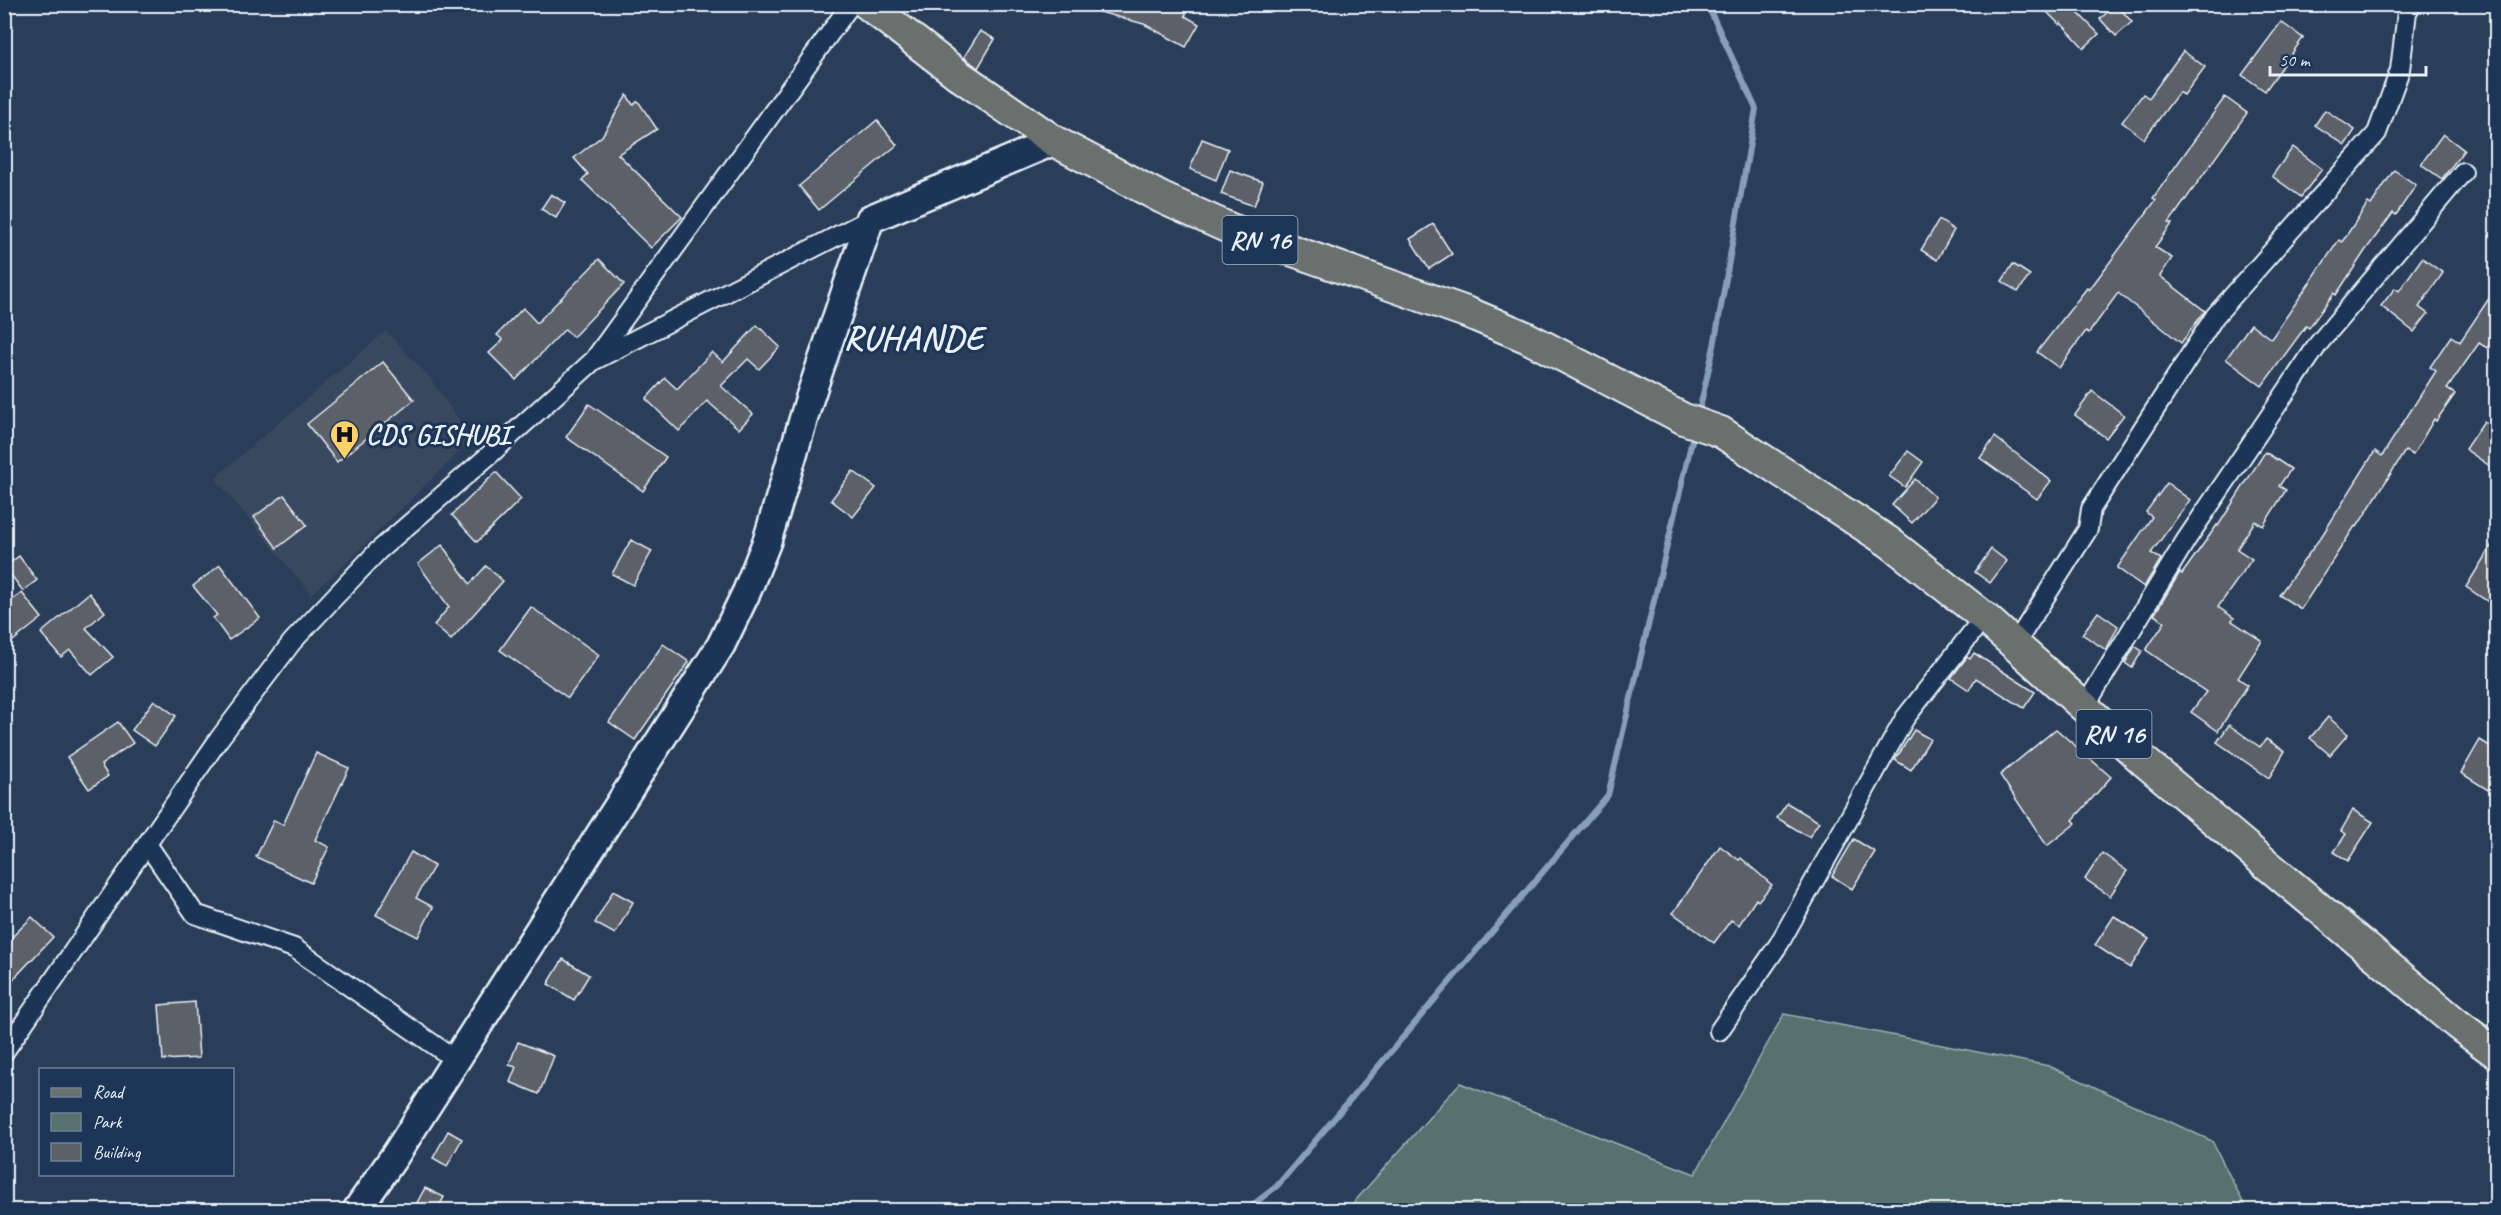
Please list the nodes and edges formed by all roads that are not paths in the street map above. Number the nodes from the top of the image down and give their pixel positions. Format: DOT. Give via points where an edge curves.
graph roads {
  1 [pos="851,4"];
  2 [pos="867,4"];
  3 [pos="2412,4"];
  4 [pos="1054,141"];
  5 [pos="2463,172"];
  6 [pos="870,219"];
  7 [pos="593,361"];
  8 [pos="1984,617"];
  9 [pos="2014,646"];
  10 [pos="2084,708"];
  11 [pos="147,844"];
  12 [pos="1719,1031"];
  13 [pos="4,1052"];
  14 [pos="2496,1053"];
  15 [pos="456,1060"];
  16 [pos="357,1210"];
  1 -- 7 [label="street"];
  2 -- 4 [label="main road, RN 16" via="960,76"];
  3 -- 9 [label="street" via="2407,12 2400,70 2377,133 2215,316 2091,509 2088,529"];
  4 -- 6 [label="main road"];
  4 -- 8 [label="main road, RN 16" via="1232,230 1469,313 1526,337 1684,419 1721,432 1889,542"];
  5 -- 10 [label="street" via="2319,343 2186,540"];
  6 -- 7 [label="street"];
  6 -- 15 [label="main road" via="767,541 737,613 721,645"];
  7 -- 11 [label="street" via="378,550 292,642"];
  8 -- 9 [label="main road, RN 16"];
  8 -- 12 [label="street" via="1905,718 1779,944"];
  9 -- 10 [label="main road, RN 16"];
  10 -- 14 [label="main road, RN 16" via="2350,935"];
  11 -- 13 [label="street"];
  11 -- 15 [label="street" via="195,914 294,948"];
  15 -- 16 [label="main road"];
}
